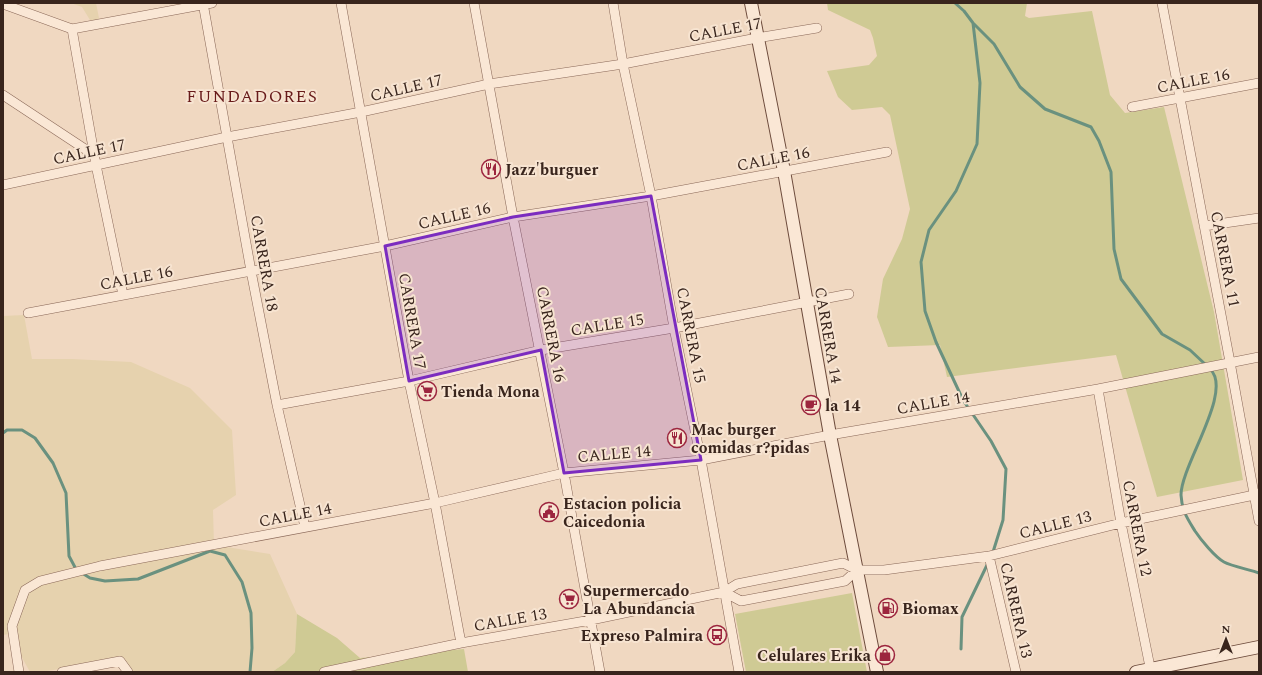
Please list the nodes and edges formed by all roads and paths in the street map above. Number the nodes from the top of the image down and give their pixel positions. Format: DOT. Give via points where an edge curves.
graph roads {
  1 [pos="341,3"];
  2 [pos="474,3"];
  3 [pos="613,3"];
  4 [pos="751,3"];
  5 [pos="1162,3"];
  6 [pos="3,4"];
  7 [pos="206,4"];
  8 [pos="817,28"];
  9 [pos="72,29"];
  10 [pos="757,38"];
  11 [pos="623,64"];
  12 [pos="1259,83"];
  13 [pos="489,84"];
  14 [pos="3,95"];
  15 [pos="1180,98"];
  16 [pos="1132,107"];
  17 [pos="360,112"];
  18 [pos="228,137"];
  19 [pos="886,152"];
  20 [pos="94,155"];
  21 [pos="96,165"];
  22 [pos="784,171"];
  23 [pos="3,185"];
  24 [pos="651,196"];
  25 [pos="513,217"];
  26 [pos="1259,218"];
  27 [pos="1204,226"];
  28 [pos="385,246"];
  29 [pos="251,271"];
  30 [pos="849,294"];
  31 [pos="123,295"];
  32 [pos="807,302"];
  33 [pos="28,313"];
  34 [pos="674,328"];
  35 [pos="540,350"];
  36 [pos="1259,357"];
  37 [pos="1230,362"];
  38 [pos="409,381"];
  39 [pos="1098,390"];
  40 [pos="277,405"];
  41 [pos="830,434"];
  42 [pos="701,460"];
  43 [pos="564,473"];
  44 [pos="1256,495"];
  45 [pos="435,503"];
  46 [pos="1259,521"];
  47 [pos="1121,523"];
  48 [pos="304,527"];
  49 [pos="989,556"];
  50 [pos="857,570"];
  51 [pos="724,592"];
  52 [pos="591,620"];
  53 [pos="8,627"];
  54 [pos="461,643"];
  55 [pos="1259,647"];
  56 [pos="1150,671"];
  57 [pos="19,672"];
  58 [pos="62,672"];
  59 [pos="128,672"];
  60 [pos="324,672"];
  61 [pos="600,672"];
  62 [pos="739,672"];
  63 [pos="877,672"];
  64 [pos="1016,672"];
  65 [pos="1136,672"];
  1 -- 17 [label="street, CARRERA 17"];
  2 -- 13 [label="street, CARRERA 16"];
  3 -- 11 [label="street, CARRERA 15"];
  4 -- 10 [label="main road, CARRERA 14"];
  5 -- 15 [label="street, CARRERA 11"];
  6 -- 9 [label="street"];
  7 -- 9 [label="street"];
  7 -- 18 [label="street, CARRERA 18"];
  8 -- 10 [label="street, CALLE 17"];
  9 -- 20 [label="street"];
  10 -- 11 [label="street, CALLE 17"];
  10 -- 22 [label="main road, CARRERA 14"];
  11 -- 13 [label="street, CALLE 17"];
  11 -- 24 [label="street, CARRERA 15"];
  12 -- 15 [label="street, CALLE 16"];
  13 -- 17 [label="street, CALLE 17"];
  13 -- 25 [label="street, CARRERA 16"];
  14 -- 20 [label="street"];
  15 -- 16 [label="street, CALLE 16"];
  15 -- 27 [label="street, CARRERA 11"];
  17 -- 18 [label="street, CALLE 17"];
  17 -- 28 [label="street, CARRERA 17"];
  18 -- 21 [label="street, CALLE 17"];
  18 -- 29 [label="street, CARRERA 18"];
  19 -- 22 [label="street, CALLE 16"];
  20 -- 21 [label="street"];
  21 -- 23 [label="street, CALLE 17"];
  21 -- 31 [label="street"];
  22 -- 24 [label="street, CALLE 16"];
  22 -- 32 [label="main road, CARRERA 14"];
  24 -- 25 [label="street, CALLE 16"];
  24 -- 34 [label="street, CARRERA 15"];
  25 -- 28 [label="street, CALLE 16"];
  25 -- 35 [label="street, CARRERA 16"];
  26 -- 27 [label="street"];
  27 -- 37 [label="street, CARRERA 11"];
  28 -- 29 [label="street, CALLE 16"];
  28 -- 38 [label="street, CARRERA 17"];
  29 -- 31 [label="street, CALLE 16"];
  29 -- 40 [label="street, CARRERA 18"];
  30 -- 32 [label="street, CALLE 15"];
  31 -- 33 [label="street, CALLE 16"];
  32 -- 34 [label="street, CALLE 15"];
  32 -- 41 [label="main road, CARRERA 14"];
  34 -- 35 [label="street, CALLE 15"];
  34 -- 42 [label="street, CARRERA 15"];
  35 -- 38 [label="street, CALLE 15"];
  35 -- 43 [label="street, CARRERA 16"];
  36 -- 37 [label="street, CALLE 14"];
  37 -- 39 [label="street, CALLE 14"];
  37 -- 44 [label="street, CARRERA 11"];
  38 -- 40 [label="street, CALLE 15"];
  38 -- 45 [label="street, CARRERA 17"];
  39 -- 41 [label="street, CALLE 14"];
  39 -- 47 [label="street, CARRERA 12"];
  40 -- 48 [label="street, CARRERA 18"];
  41 -- 42 [label="street, CALLE 14"];
  41 -- 50 [label="main road, CARRERA 14"];
  42 -- 43 [label="street, CALLE 14"];
  42 -- 51 [label="street, CARRERA 15"];
  43 -- 45 [label="street, CALLE 14"];
  43 -- 52 [label="street, CARRERA 16"];
  44 -- 46 [label="street, CARRERA 11"];
  44 -- 47 [label="street, CALLE 13"];
  45 -- 48 [label="street, CALLE 14"];
  45 -- 54 [label="street, CARRERA 17"];
  47 -- 49 [label="street, CALLE 13"];
  47 -- 56 [label="street, CARRERA 12"];
  48 -- 53 [label="street, CALLE 14" via="100,566 40,581 25,590"];
  49 -- 50 [label="street, CALLE 13" via="884,570"];
  49 -- 64 [label="street, CARRERA 13"];
  50 -- 51 [label="street, CALLE 13" via="843,563 737,584"];
  50 -- 51 [label="street" via="845,581 741,601"];
  50 -- 63 [label="main road, CARRERA 14"];
  51 -- 52 [label="street, CALLE 13"];
  51 -- 62 [label="street, CARRERA 15"];
  52 -- 54 [label="street, CALLE 13"];
  52 -- 61 [label="street, CARRERA 16"];
  53 -- 57 [label="street"];
  54 -- 60 [label="street, CALLE 13"];
  55 -- 56 [label="main road"];
  56 -- 65 [label="main road"];
  58 -- 59 [label="street" via="120,661"];
}
